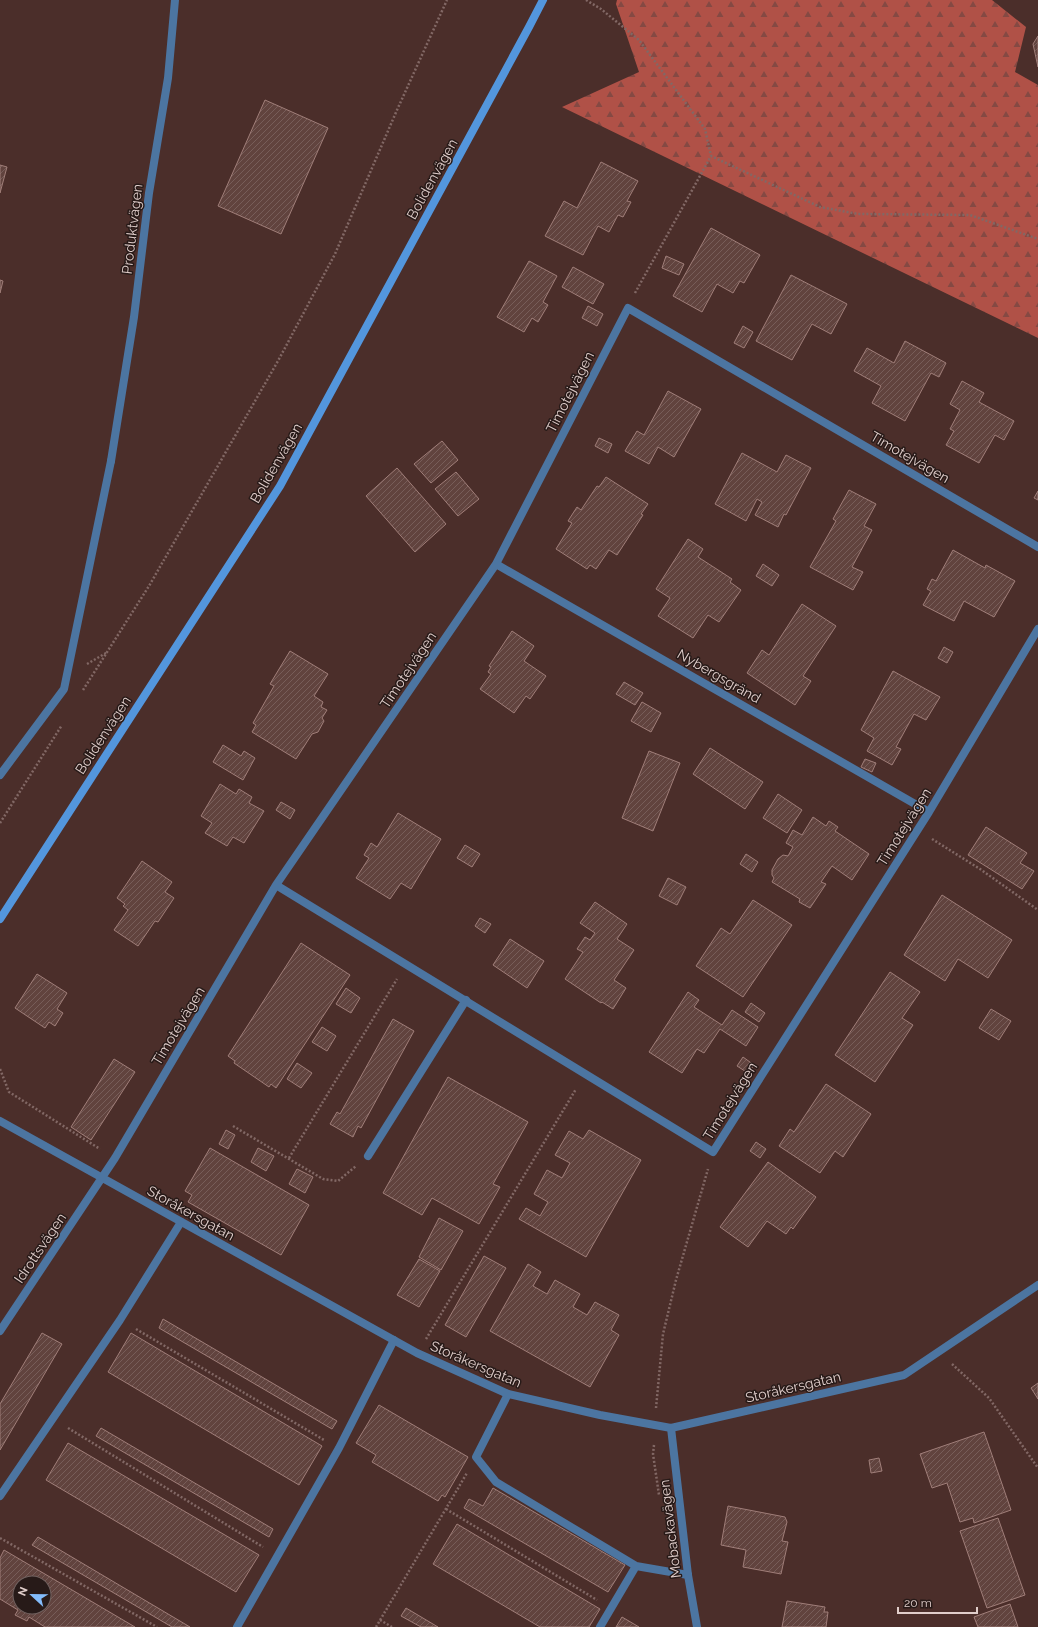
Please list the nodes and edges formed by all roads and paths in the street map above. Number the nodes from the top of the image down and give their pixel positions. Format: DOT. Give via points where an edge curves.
graph roads {
  1 [pos="175,0"];
  2 [pos="447,0"];
  3 [pos="542,0"];
  4 [pos="586,0"];
  5 [pos="711,156"];
  6 [pos="1038,238"];
  7 [pos="628,308"];
  8 [pos="1038,547"];
  9 [pos="496,564"];
  10 [pos="1038,629"];
  11 [pos="81,693"];
  12 [pos="65,720"];
  13 [pos="0,775"];
  14 [pos="929,812"];
  15 [pos="0,823"];
  16 [pos="919,828"];
  17 [pos="276,885"];
  18 [pos="1038,910"];
  19 [pos="0,919"];
  20 [pos="406,964"];
  21 [pos="466,1000"];
  22 [pos="0,1069"];
  23 [pos="586,1074"];
  24 [pos="0,1121"];
  25 [pos="233,1126"];
  26 [pos="713,1152"];
  27 [pos="368,1156"];
  28 [pos="115,1158"];
  29 [pos="289,1158"];
  30 [pos="102,1179"];
  31 [pos="181,1222"];
  32 [pos="1038,1285"];
  33 [pos="120,1320"];
  34 [pos="0,1331"];
  35 [pos="394,1340"];
  36 [pos="938,1352"];
  37 [pos="417,1353"];
  38 [pos="508,1394"];
  39 [pos="52,1419"];
  40 [pos="655,1425"];
  41 [pos="671,1428"];
  42 [pos="339,1448"];
  43 [pos="653,1454"];
  44 [pos="476,1457"];
  45 [pos="1038,1468"];
  46 [pos="0,1496"];
  47 [pos="446,1509"];
  48 [pos="0,1538"];
  49 [pos="277,1556"];
  50 [pos="636,1566"];
  51 [pos="688,1575"];
  52 [pos="611,1608"];
  53 [pos="380,1620"];
  54 [pos="157,1627"];
  55 [pos="237,1627"];
  56 [pos="376,1627"];
  57 [pos="392,1627"];
  58 [pos="600,1627"];
  59 [pos="697,1627"];
  1 -- 13 [label="street, Produktvägen" via="168,78 111,461 64,689"];
  2 -- 11 [label="path" via="332,260 278,361 149,586"];
  3 -- 19 [label="main road, Bolidenvägen" via="280,486"];
  4 -- 5 [label="path" via="639,40 705,129"];
  5 -- 6 [label="path" via="820,207 858,214 970,215"];
  5 -- 7 [label="path"];
  7 -- 8 [label="street, Timotejvägen"];
  7 -- 9 [label="street, Timotejvägen"];
  9 -- 14 [label="street, Nybergsgränd"];
  9 -- 17 [label="street, Timotejvägen"];
  10 -- 14 [label="street, Timotejvägen"];
  12 -- 15 [label="path"];
  14 -- 16 [label="street, Timotejvägen"];
  16 -- 18 [label="path"];
  16 -- 26 [label="street, Timotejvägen"];
  17 -- 20 [label="street, Timotejvägen"];
  17 -- 28 [label="street, Timotejvägen"];
  20 -- 21 [label="street, Timotejvägen"];
  20 -- 29 [label="path"];
  21 -- 23 [label="street, Timotejvägen"];
  21 -- 27 [label="street"];
  22 -- 28 [label="path" via="9,1092"];
  23 -- 26 [label="street, Timotejvägen"];
  23 -- 37 [label="path"];
  24 -- 30 [label="street, Storåkersgatan"];
  25 -- 29 [label="path"];
  26 -- 40 [label="path" via="663,1334"];
  27 -- 29 [label="path" via="338,1181 324,1179"];
  28 -- 30 [label="street, Timotejvägen"];
  30 -- 31 [label="street, Storåkersgatan"];
  30 -- 34 [label="street, Idrottsvägen"];
  31 -- 33 [label="street"];
  31 -- 35 [label="street, Storåkersgatan"];
  32 -- 36 [label="street, Storåkersgatan"];
  33 -- 39 [label="street"];
  33 -- 42 [label="path"];
  35 -- 37 [label="street, Storåkersgatan"];
  35 -- 42 [label="street"];
  36 -- 41 [label="street, Storåkersgatan" via="904,1375"];
  36 -- 45 [label="path" via="988,1398"];
  37 -- 38 [label="street, Storåkersgatan"];
  38 -- 40 [label="street, Storåkersgatan"];
  38 -- 44 [label="street"];
  39 -- 46 [label="street"];
  39 -- 49 [label="path"];
  40 -- 41 [label="street, Storåkersgatan"];
  40 -- 43 [label="path"];
  41 -- 51 [label="street, Mobackavägen"];
  42 -- 49 [label="street"];
  44 -- 47 [label="path"];
  44 -- 50 [label="street" via="496,1482"];
  47 -- 52 [label="path"];
  47 -- 53 [label="path"];
  48 -- 54 [label="path"];
  49 -- 55 [label="street"];
  50 -- 51 [label="street"];
  50 -- 52 [label="street"];
  51 -- 59 [label="street, Mobackavägen"];
  52 -- 58 [label="street"];
  53 -- 56 [label="path"];
  53 -- 57 [label="path"];
}
